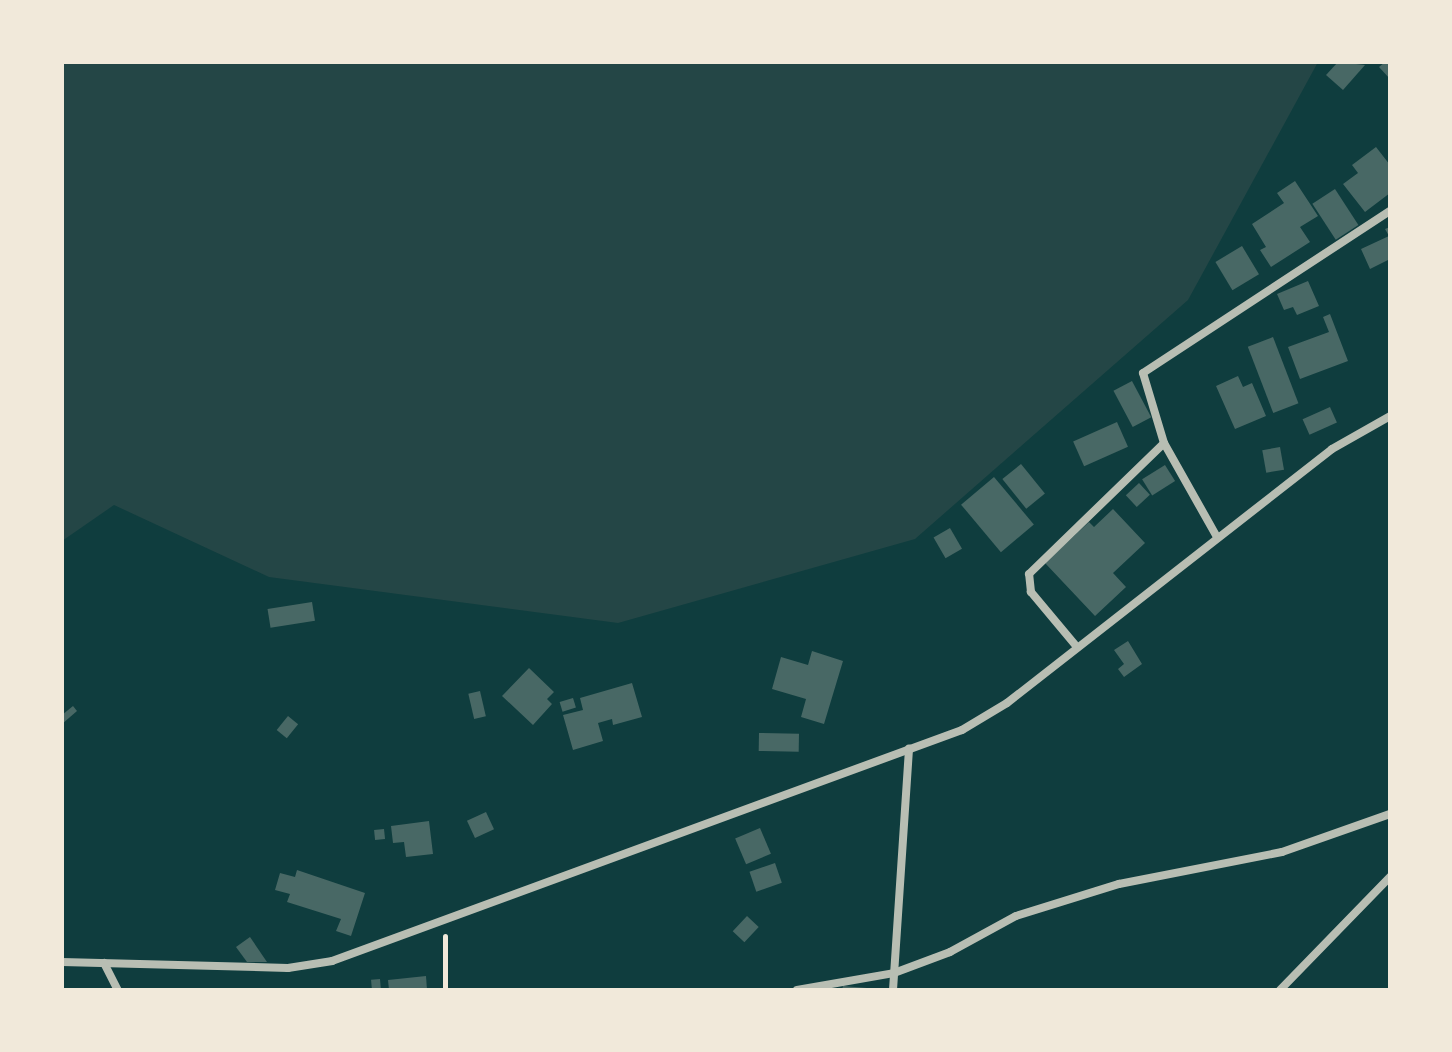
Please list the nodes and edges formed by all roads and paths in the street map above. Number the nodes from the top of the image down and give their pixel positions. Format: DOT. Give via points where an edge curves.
graph roads {
  1 [pos="1390,211"];
  2 [pos="1390,416"];
  3 [pos="1164,443"];
  4 [pos="1217,537"];
  5 [pos="1077,647"];
  6 [pos="909,749"];
  7 [pos="1390,814"];
  8 [pos="1390,877"];
  9 [pos="445,923"];
  10 [pos="62,962"];
  11 [pos="104,963"];
  12 [pos="894,973"];
  13 [pos="118,990"];
  14 [pos="445,990"];
  15 [pos="797,990"];
  16 [pos="893,990"];
  17 [pos="1280,990"];
  1 -- 3 [label="street" via="1143,373"];
  2 -- 4 [label="street" via="1332,449"];
  3 -- 4 [label="street"];
  3 -- 5 [label="street" via="1029,574 1031,592"];
  4 -- 5 [label="street"];
  5 -- 6 [label="street" via="1007,703 962,730"];
  6 -- 9 [label="street"];
  6 -- 12 [label="street"];
  7 -- 12 [label="street" via="1282,852 1119,884 1016,916 950,952"];
  8 -- 17 [label="street"];
  9 -- 11 [label="street" via="371,951 288,968"];
  9 -- 14 [label="path"];
  10 -- 11 [label="street"];
  11 -- 13 [label="street"];
  12 -- 15 [label="street"];
  12 -- 16 [label="street"];
}
